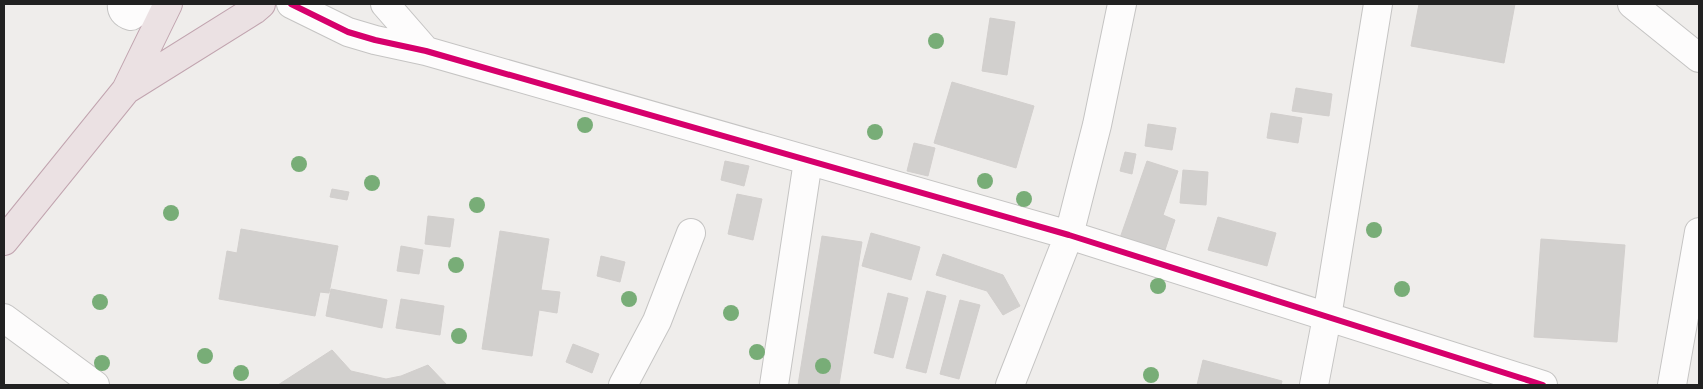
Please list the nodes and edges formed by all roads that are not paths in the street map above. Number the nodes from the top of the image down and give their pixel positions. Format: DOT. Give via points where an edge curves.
graph roads {
  1 [pos="122,4"];
  2 [pos="138,4"];
  3 [pos="168,4"];
  4 [pos="291,4"];
  5 [pos="385,4"];
  6 [pos="1122,4"];
  7 [pos="1378,4"];
  8 [pos="1632,4"];
  9 [pos="249,6"];
  10 [pos="426,51"];
  11 [pos="1699,58"];
  12 [pos="126,90"];
  13 [pos="808,161"];
  14 [pos="1699,232"];
  15 [pos="691,233"];
  16 [pos="1069,235"];
  17 [pos="4,241"];
  18 [pos="1327,317"];
  19 [pos="4,318"];
  20 [pos="95,385"];
  21 [pos="623,385"];
  22 [pos="774,385"];
  23 [pos="1010,385"];
  24 [pos="1314,385"];
  25 [pos="1543,385"];
  26 [pos="1672,385"];
  1 -- 2 [label="street" via="124,13 131,16 138,11"];
  3 -- 12 [label="highway"];
  4 -- 10 [label="street" via="348,32"];
  5 -- 10 [label="street"];
  6 -- 16 [label="street" via="1097,125"];
  7 -- 18 [label="street"];
  8 -- 11 [label="street"];
  9 -- 12 [label="highway"];
  10 -- 13 [label="street"];
  12 -- 17 [label="highway"];
  13 -- 16 [label="street"];
  13 -- 22 [label="street"];
  14 -- 26 [label="street"];
  15 -- 21 [label="street" via="658,321"];
  16 -- 18 [label="street"];
  16 -- 23 [label="street"];
  18 -- 24 [label="street"];
  18 -- 25 [label="street"];
  19 -- 20 [label="street"];
}
